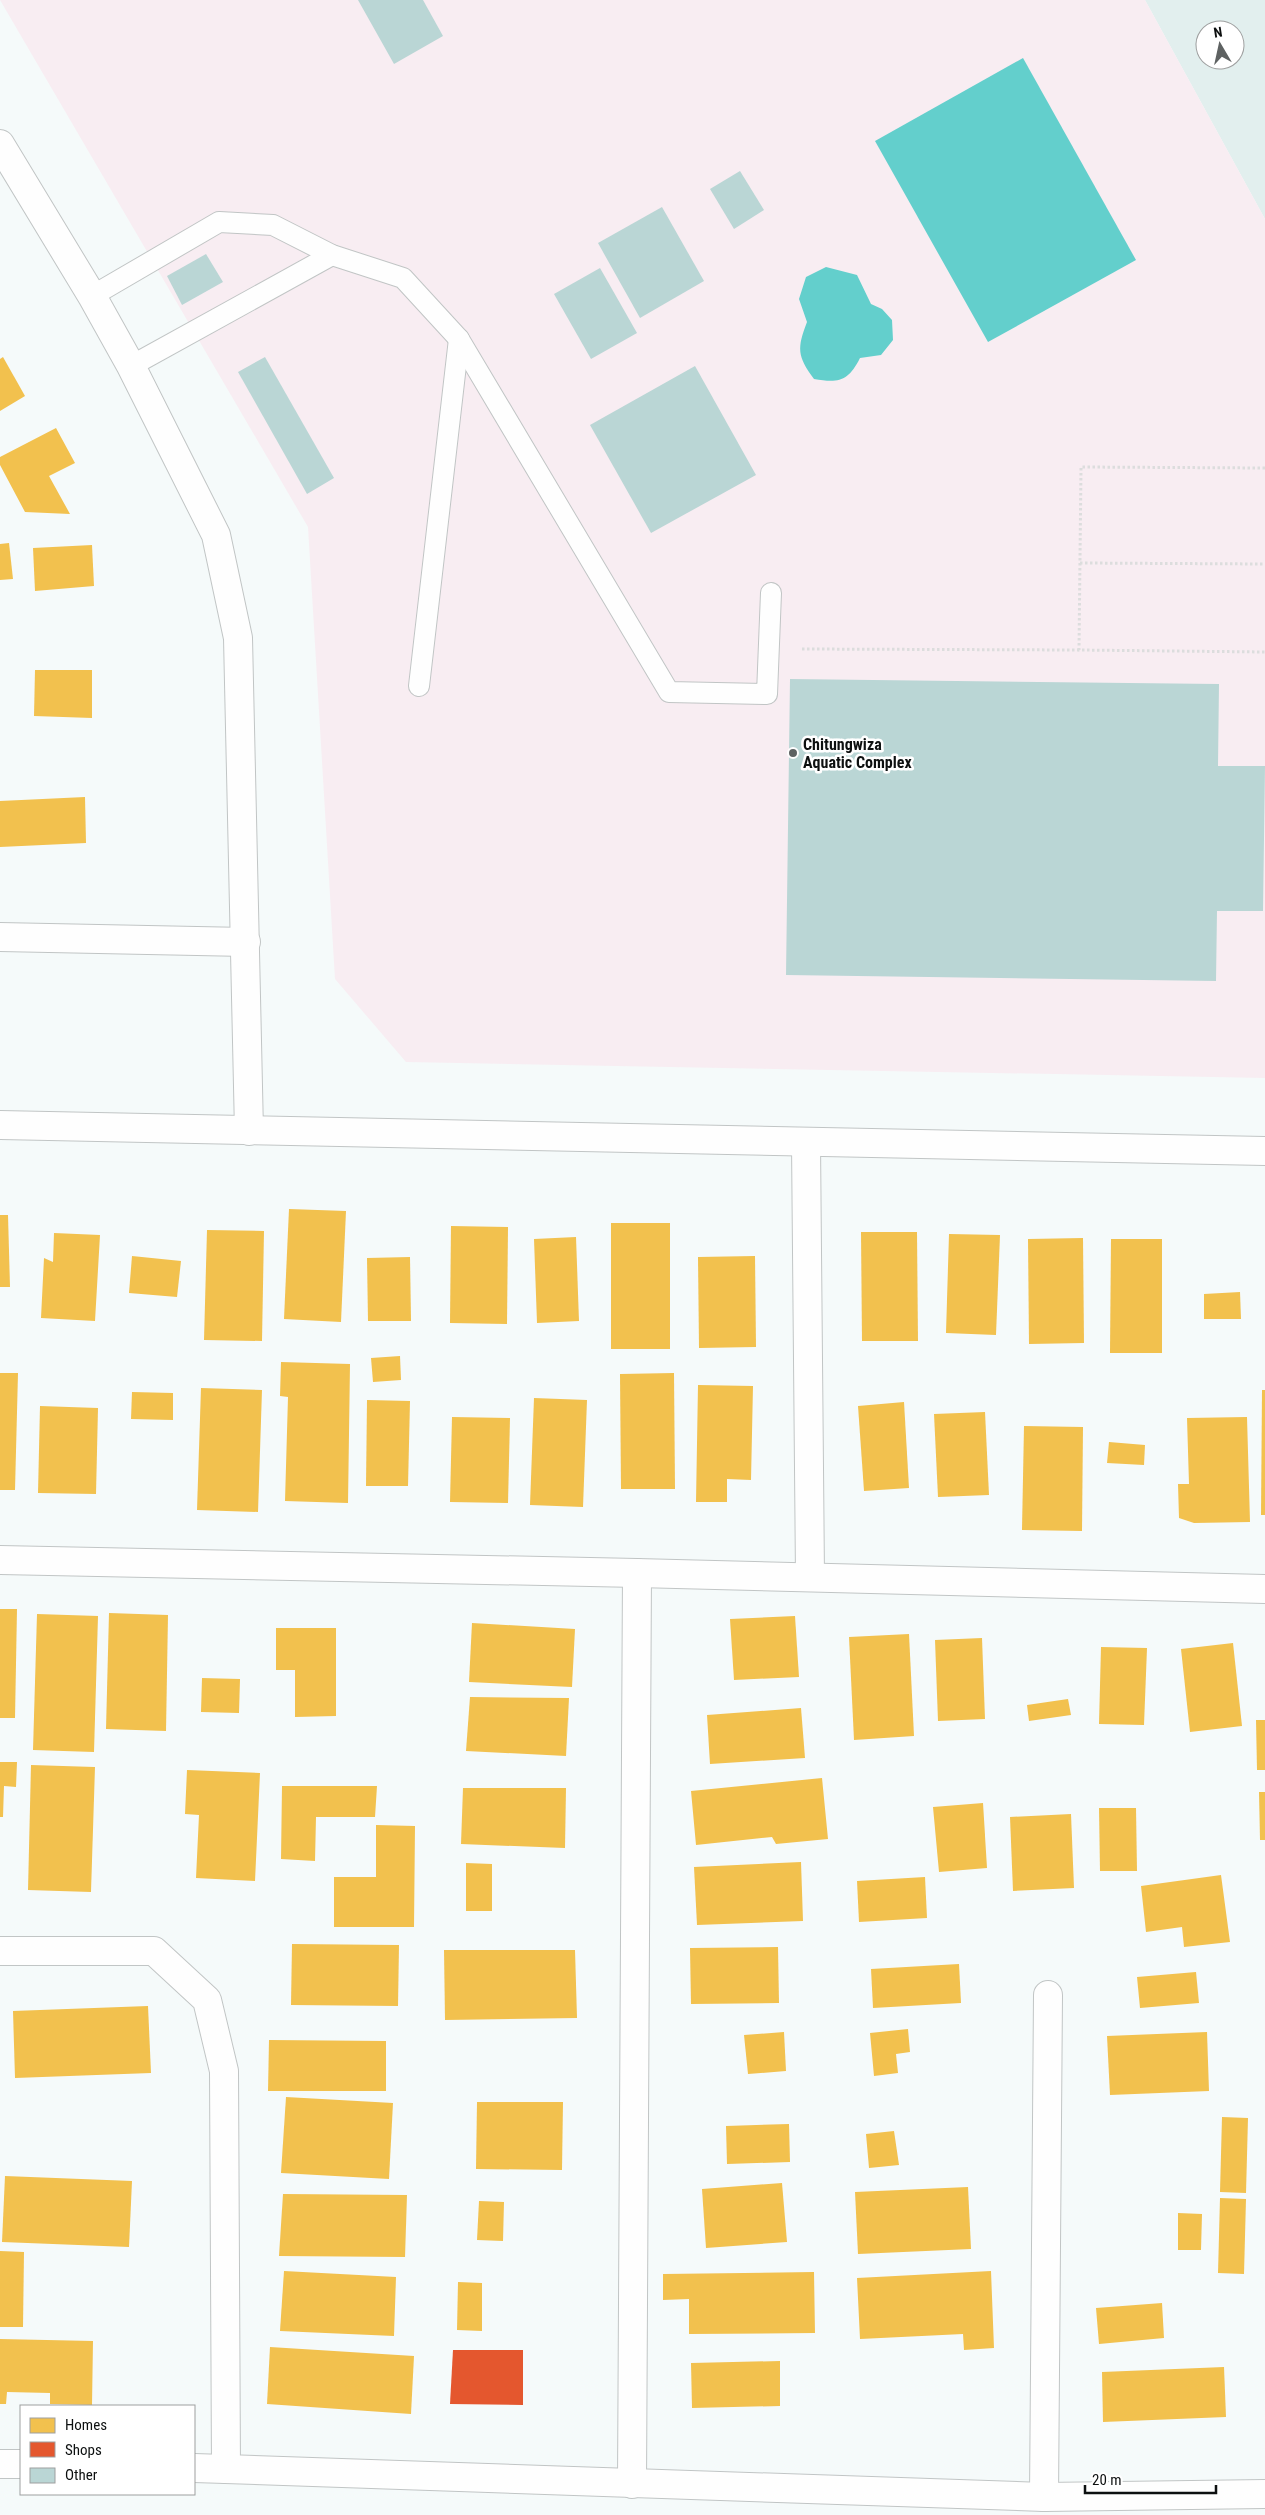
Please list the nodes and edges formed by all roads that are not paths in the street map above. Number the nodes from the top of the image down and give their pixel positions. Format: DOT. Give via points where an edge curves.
graph roads {
  1 [pos="0,144"];
  2 [pos="332,255"];
  3 [pos="92,296"];
  4 [pos="459,339"];
  5 [pos="131,366"];
  6 [pos="771,593"];
  7 [pos="419,686"];
  8 [pos="0,937"];
  9 [pos="246,942"];
  10 [pos="0,1125"];
  11 [pos="249,1131"];
  12 [pos="806,1142"];
  13 [pos="1265,1151"];
  14 [pos="0,1560"];
  15 [pos="637,1573"];
  16 [pos="810,1577"];
  17 [pos="1265,1589"];
  18 [pos="0,1951"];
  19 [pos="1048,1994"];
  20 [pos="0,2464"];
  21 [pos="20,2464"];
  22 [pos="195,2468"];
  23 [pos="226,2469"];
  24 [pos="632,2484"];
  25 [pos="1265,2494"];
  26 [pos="1044,2497"];
  1 -- 3 [label="street"];
  2 -- 3 [label="lane" via="273,225 219,222"];
  2 -- 4 [label="lane" via="403,278"];
  2 -- 5 [label="lane"];
  3 -- 5 [label="street"];
  4 -- 6 [label="lane" via="670,692 767,694"];
  4 -- 7 [label="lane"];
  5 -- 9 [label="street" via="216,535 238,638"];
  8 -- 9 [label="street"];
  9 -- 11 [label="street"];
  10 -- 11 [label="street"];
  11 -- 12 [label="street"];
  12 -- 13 [label="street"];
  12 -- 16 [label="street"];
  14 -- 15 [label="street"];
  15 -- 16 [label="street"];
  15 -- 24 [label="street"];
  16 -- 17 [label="street"];
  18 -- 23 [label="street" via="154,1951 207,2000 224,2071"];
  19 -- 26 [label="street"];
  20 -- 21 [label="street"];
  22 -- 23 [label="street"];
  23 -- 24 [label="street"];
  24 -- 26 [label="street"];
  25 -- 26 [label="street"];
}
